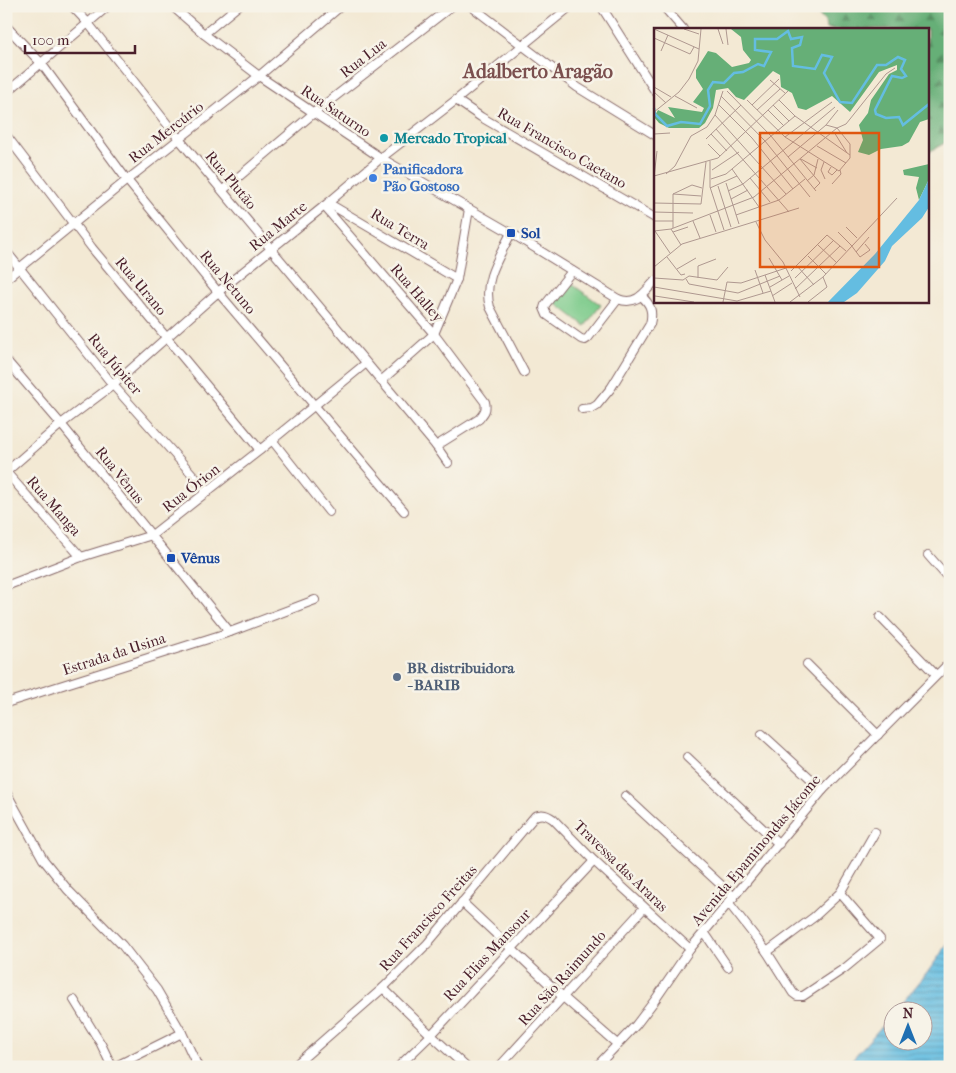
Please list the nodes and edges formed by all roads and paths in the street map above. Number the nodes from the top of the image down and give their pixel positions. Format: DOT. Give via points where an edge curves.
graph roads {
  1 [pos="72,6"];
  2 [pos="108,6"];
  3 [pos="172,6"];
  4 [pos="238,6"];
  5 [pos="341,6"];
  6 [pos="452,6"];
  7 [pos="472,6"];
  8 [pos="571,6"];
  9 [pos="601,6"];
  10 [pos="663,6"];
  11 [pos="88,23"];
  12 [pos="6,26"];
  13 [pos="682,28"];
  14 [pos="204,34"];
  15 [pos="523,46"];
  16 [pos="41,63"];
  17 [pos="259,76"];
  18 [pos="654,89"];
  19 [pos="6,93"];
  20 [pos="456,100"];
  21 [pos="314,112"];
  22 [pos="654,134"];
  23 [pos="6,135"];
  24 [pos="179,139"];
  25 [pos="381,158"];
  26 [pos="127,180"];
  27 [pos="223,190"];
  28 [pos="326,204"];
  29 [pos="469,209"];
  30 [pos="654,217"];
  31 [pos="74,225"];
  32 [pos="511,233"];
  33 [pos="271,249"];
  34 [pos="6,251"];
  35 [pos="20,268"];
  36 [pos="572,271"];
  37 [pos="6,279"];
  38 [pos="457,279"];
  39 [pos="654,282"];
  40 [pos="218,292"];
  41 [pos="641,296"];
  42 [pos="618,299"];
  43 [pos="434,334"];
  44 [pos="166,338"];
  45 [pos="6,360"];
  46 [pos="365,364"];
  47 [pos="524,372"];
  48 [pos="381,381"];
  49 [pos="113,385"];
  50 [pos="314,405"];
  51 [pos="582,409"];
  52 [pos="61,424"];
  53 [pos="272,440"];
  54 [pos="436,446"];
  55 [pos="260,450"];
  56 [pos="448,463"];
  57 [pos="6,472"];
  58 [pos="208,492"];
  59 [pos="404,511"];
  60 [pos="329,512"];
  61 [pos="152,535"];
  62 [pos="928,554"];
  63 [pos="81,558"];
  64 [pos="950,580"];
  65 [pos="6,586"];
  66 [pos="315,600"];
  67 [pos="880,617"];
  68 [pos="230,632"];
  69 [pos="950,662"];
  70 [pos="807,664"];
  71 [pos="936,675"];
  72 [pos="6,703"];
  73 [pos="762,734"];
  74 [pos="878,735"];
  75 [pos="687,757"];
  76 [pos="823,790"];
  77 [pos="6,792"];
  78 [pos="626,796"];
  79 [pos="531,821"];
  80 [pos="875,832"];
  81 [pos="779,844"];
  82 [pos="594,861"];
  83 [pos="840,893"];
  84 [pos="731,899"];
  85 [pos="462,902"];
  86 [pos="644,908"];
  87 [pos="704,932"];
  88 [pos="511,948"];
  89 [pos="690,949"];
  90 [pos="767,952"];
  91 [pos="728,967"];
  92 [pos="383,988"];
  93 [pos="563,997"];
  94 [pos="74,1000"];
  95 [pos="182,1034"];
  96 [pos="431,1035"];
  97 [pos="617,1044"];
  98 [pos="295,1066"];
  99 [pos="113,1067"];
  100 [pos="198,1067"];
  101 [pos="398,1067"];
  102 [pos="466,1067"];
  103 [pos="499,1067"];
  104 [pos="596,1067"];
  1 -- 11 [label="street, Rua Plutão"];
  2 -- 11 [label="street"];
  3 -- 14 [label="street, Rua Saturno"];
  4 -- 14 [label="street"];
  5 -- 17 [label="street, Rua Mercúrio"];
  6 -- 21 [label="street, Rua Lua"];
  7 -- 15 [label="street"];
  8 -- 15 [label="street, Rua Marte"];
  9 -- 18 [label="street"];
  10 -- 13 [label="street"];
  11 -- 16 [label="street"];
  11 -- 24 [label="street, Rua Plutão"];
  12 -- 16 [label="street, Rua Netuno"];
  14 -- 17 [label="street, Rua Saturno"];
  15 -- 20 [label="street, Rua Marte"];
  15 -- 22 [label="street" via="577,87"];
  16 -- 19 [label="street"];
  16 -- 26 [label="street, Rua Netuno"];
  17 -- 21 [label="street, Rua Saturno"];
  17 -- 24 [label="street, Rua Mercúrio"];
  20 -- 25 [label="street, Rua Marte"];
  20 -- 30 [label="street, Rua Francisco Caetano"];
  21 -- 25 [label="street, Rua Saturno"];
  21 -- 27 [label="street, Rua Lua"];
  23 -- 31 [label="street, Rua Urano"];
  24 -- 26 [label="street, Rua Mercúrio"];
  24 -- 27 [label="street, Rua Plutão"];
  25 -- 28 [label="street, Rua Marte"];
  25 -- 29 [label="street, Rua Saturno"];
  26 -- 31 [label="street, Rua Mercúrio"];
  26 -- 40 [label="street, Rua Netuno"];
  27 -- 33 [label="street, Rua Plutão"];
  28 -- 33 [label="street, Rua Marte"];
  28 -- 38 [label="street, Rua Terra"];
  28 -- 43 [label="street, Rua Halley"];
  29 -- 32 [label="street, Rua Saturno"];
  29 -- 38 [label="street"];
  31 -- 35 [label="street, Rua Mercúrio"];
  31 -- 44 [label="street, Rua Urano"];
  32 -- 36 [label="street, Rua Saturno"];
  32 -- 47 [label="street" via="490,278 488,299"];
  33 -- 40 [label="street, Rua Marte"];
  33 -- 46 [label="street, Rua Plutão"];
  34 -- 35 [label="street, Rua Júpiter"];
  35 -- 37 [label="street, Rua Mercúrio"];
  35 -- 49 [label="street, Rua Júpiter"];
  36 -- 42 [label="street, Rua Saturno"];
  36 -- 42 [label="street" via="544,308 547,315 581,339 586,340"];
  38 -- 43 [label="street"];
  39 -- 41 [label="street"];
  40 -- 44 [label="street, Rua Marte"];
  40 -- 50 [label="street, Rua Netuno"];
  41 -- 42 [label="street, Rua Saturno" via="632,302"];
  41 -- 51 [label="street" via="652,309 650,324 598,405"];
  43 -- 48 [label="street"];
  43 -- 54 [label="street, Rua Halley" via="485,402 486,408 479,419"];
  44 -- 49 [label="street, Rua Marte"];
  44 -- 55 [label="street, Rua Urano"];
  45 -- 52 [label="street, Rua Vênus"];
  46 -- 48 [label="street, Rua Plutão"];
  46 -- 50 [label="street, Rua Órion"];
  48 -- 54 [label="street, Rua Plutão"];
  49 -- 52 [label="street, Rua Marte"];
  49 -- 58 [label="street, Rua Júpiter"];
  50 -- 53 [label="street, Rua Órion"];
  50 -- 59 [label="street, Rua Netuno"];
  52 -- 57 [label="street, Rua Marte"];
  52 -- 61 [label="street, Rua Vênus"];
  53 -- 55 [label="street, Rua Órion"];
  53 -- 60 [label="street"];
  54 -- 56 [label="street, Rua Plutão"];
  55 -- 58 [label="street, Rua Órion"];
  57 -- 63 [label="street, Rua Manga"];
  58 -- 61 [label="street, Rua Órion"];
  61 -- 63 [label="street, Rua Órion"];
  61 -- 68 [label="street, Rua Vênus"];
  62 -- 64 [label="street"];
  63 -- 65 [label="street, Rua Órion"];
  66 -- 68 [label="street, Estrada da Usina"];
  67 -- 71 [label="street"];
  68 -- 72 [label="street, Estrada da Usina"];
  69 -- 71 [label="street, Avenida Epaminondas Jácome"];
  70 -- 74 [label="street"];
  71 -- 74 [label="street, Avenida Epaminondas Jácome"];
  73 -- 76 [label="street"];
  74 -- 76 [label="street, Avenida Epaminondas Jácome"];
  75 -- 81 [label="street"];
  76 -- 81 [label="street, Avenida Epaminondas Jácome"];
  77 -- 95 [label="street" via="43,859 68,890 122,945 157,990"];
  78 -- 84 [label="street"];
  79 -- 82 [label="street, Travessa das Araras" via="535,816 546,814"];
  79 -- 85 [label="street, Rua Francisco Freitas"];
  80 -- 83 [label="street"];
  81 -- 84 [label="street, Avenida Epaminondas Jácome"];
  82 -- 86 [label="street, Travessa das Araras"];
  82 -- 88 [label="street, Rua Elias Mansour"];
  83 -- 90 [label="street" via="814,918"];
  83 -- 90 [label="street" via="880,939 845,968 803,996 797,996"];
  84 -- 87 [label="street, Avenida Epaminondas Jácome"];
  84 -- 90 [label="street"];
  85 -- 88 [label="street"];
  85 -- 92 [label="street, Rua Francisco Freitas" via="428,944"];
  86 -- 89 [label="street, Travessa das Araras"];
  86 -- 93 [label="street, Rua São Raimundo"];
  87 -- 89 [label="street, Avenida Epaminondas Jácome"];
  87 -- 91 [label="street"];
  88 -- 93 [label="street"];
  88 -- 96 [label="street, Rua Elias Mansour"];
  89 -- 97 [label="street, Avenida Epaminondas Jácome" via="636,1025"];
  92 -- 96 [label="street"];
  92 -- 98 [label="street, Rua Francisco Freitas"];
  93 -- 97 [label="street"];
  93 -- 103 [label="street, Rua São Raimundo"];
  94 -- 99 [label="street"];
  95 -- 99 [label="street"];
  95 -- 100 [label="street"];
  96 -- 101 [label="street, Rua Elias Mansour"];
  96 -- 102 [label="street"];
  97 -- 104 [label="street, Avenida Epaminondas Jácome"];
}
